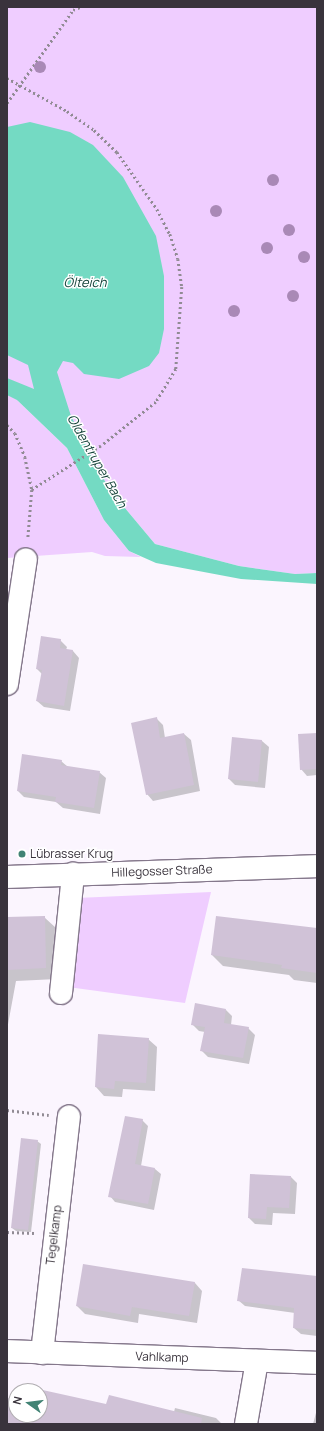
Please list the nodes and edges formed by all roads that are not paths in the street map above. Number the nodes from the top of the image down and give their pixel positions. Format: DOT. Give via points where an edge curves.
graph roads {
  1 [pos="27,551"];
  2 [pos="7,684"];
  3 [pos="317,866"];
  4 [pos="73,874"];
  5 [pos="7,876"];
  6 [pos="61,993"];
  7 [pos="69,1117"];
  8 [pos="7,1351"];
  9 [pos="42,1353"];
  10 [pos="257,1361"];
  11 [pos="317,1363"];
  12 [pos="246,1424"];
  1 -- 2 [label="street"];
  3 -- 4 [label="street, Hillegosser Straße"];
  4 -- 5 [label="street, Hillegosser Straße"];
  4 -- 6 [label="street"];
  7 -- 9 [label="street, Tegelkamp"];
  8 -- 9 [label="street, Vahlkamp"];
  9 -- 10 [label="street, Vahlkamp"];
  10 -- 11 [label="street, Vahlkamp"];
  10 -- 12 [label="street"];
}
